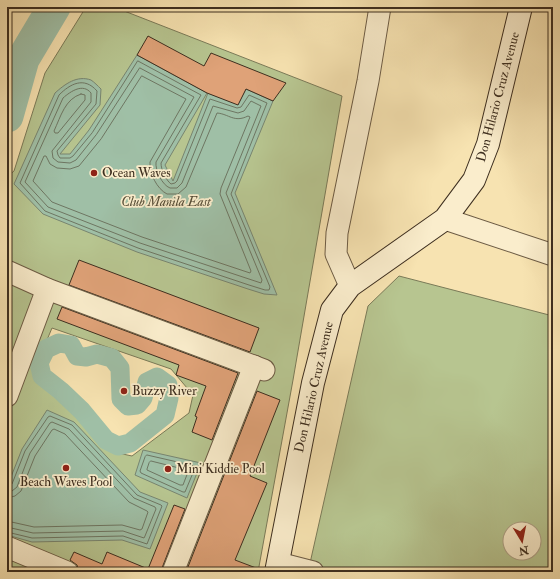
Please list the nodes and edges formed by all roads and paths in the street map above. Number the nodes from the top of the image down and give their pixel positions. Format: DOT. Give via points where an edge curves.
graph roads {
  1 [pos="380,7"];
  2 [pos="521,7"];
  3 [pos="445,219"];
  4 [pos="553,255"];
  5 [pos="7,270"];
  6 [pos="350,286"];
  7 [pos="47,289"];
  8 [pos="7,396"];
  9 [pos="7,547"];
  10 [pos="277,567"];
  11 [pos="67,572"];
  12 [pos="173,572"];
  13 [pos="313,572"];
  1 -- 6 [label="street" via="368,81 337,233 336,254"];
  2 -- 3 [label="street, Don Hilario Cruz Avenue" via="488,144 474,180"];
  3 -- 4 [label="street"];
  3 -- 6 [label="street, Don Hilario Cruz Avenue"];
  5 -- 7 [label="street"];
  6 -- 10 [label="street, Don Hilario Cruz Avenue" via="332,310 313,383"];
  7 -- 8 [label="street"];
  7 -- 12 [label="street" via="259,368"];
  9 -- 11 [label="street"];
  10 -- 13 [label="street"];
}
